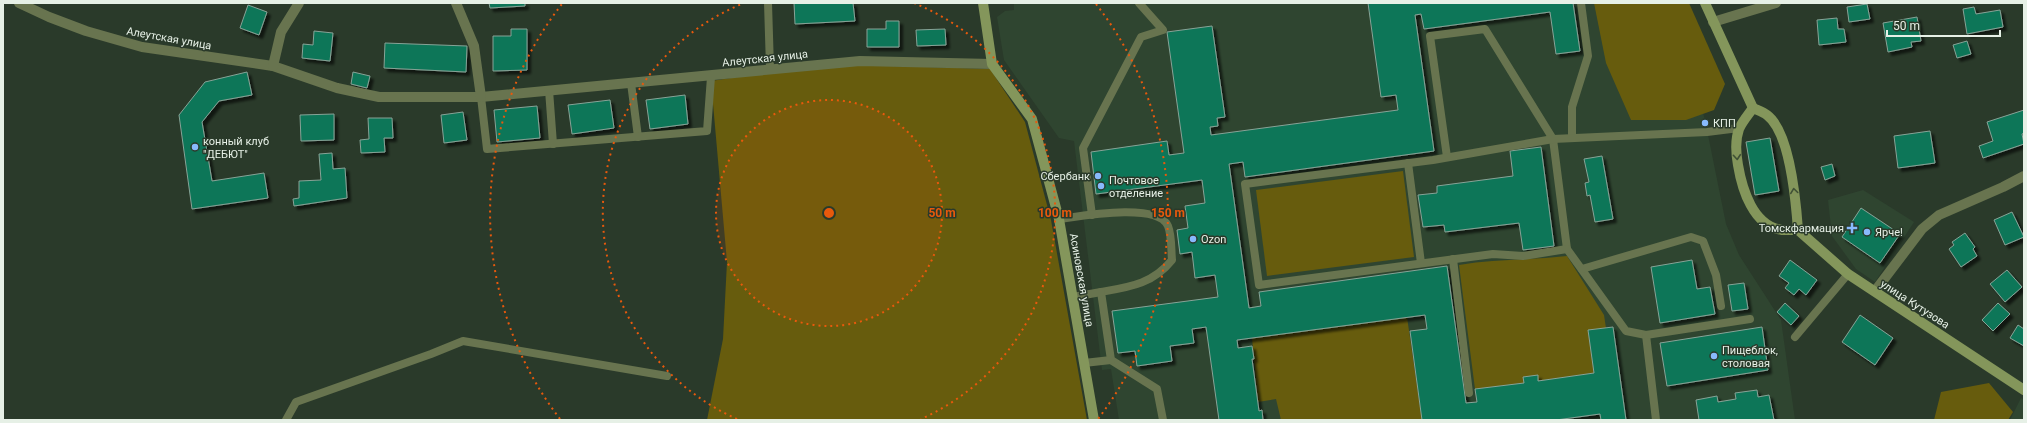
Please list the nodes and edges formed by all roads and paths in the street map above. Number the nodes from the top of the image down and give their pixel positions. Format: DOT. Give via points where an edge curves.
graph roads {
  1 [pos="19,3"];
  2 [pos="299,3"];
  3 [pos="456,3"];
  4 [pos="768,3"];
  5 [pos="983,3"];
  6 [pos="1139,3"];
  7 [pos="1581,3"];
  8 [pos="1704,3"];
  9 [pos="1776,3"];
  10 [pos="1713,22"];
  11 [pos="992,64"];
  12 [pos="273,66"];
  13 [pos="770,68"];
  14 [pos="711,77"];
  15 [pos="631,82"];
  16 [pos="549,90"];
  17 [pos="481,97"];
  18 [pos="1753,108"];
  19 [pos="1739,128"];
  20 [pos="638,137"];
  21 [pos="1572,138"];
  22 [pos="1553,139"];
  23 [pos="553,144"];
  24 [pos="1447,157"];
  25 [pos="1408,163"];
  26 [pos="2024,176"];
  27 [pos="1092,215"];
  28 [pos="1059,218"];
  29 [pos="1798,230"];
  30 [pos="1567,249"];
  31 [pos="1453,259"];
  32 [pos="1421,264"];
  33 [pos="1582,269"];
  34 [pos="1848,274"];
  35 [pos="1875,291"];
  36 [pos="1101,292"];
  37 [pos="1073,297"];
  38 [pos="1721,306"];
  39 [pos="1750,319"];
  40 [pos="1646,335"];
  41 [pos="1795,337"];
  42 [pos="1111,360"];
  43 [pos="1084,363"];
  44 [pos="667,376"];
  45 [pos="2024,390"];
  46 [pos="1469,393"];
  47 [pos="286,420"];
  48 [pos="1094,420"];
  49 [pos="1163,420"];
  50 [pos="1656,420"];
  1 -- 12 [label="street, Алеутская улица" via="86,31 142,47"];
  2 -- 12 [label="street" via="281,32"];
  3 -- 17 [label="street" via="474,46"];
  4 -- 13 [label="lane"];
  5 -- 11 [label="street"];
  6 -- 27 [label="lane" via="1163,30 1141,37 1083,148"];
  7 -- 21 [label="lane" via="1588,56 1572,107"];
  8 -- 10 [label="street"];
  9 -- 10 [label="street"];
  10 -- 18 [label="street"];
  11 -- 13 [label="street, Алеутская улица" via="860,61"];
  11 -- 28 [label="street, Асиновская улица" via="1032,119"];
  12 -- 17 [label="street, Алеутская улица" via="337,88 379,98"];
  13 -- 14 [label="street, Алеутская улица"];
  14 -- 15 [label="street, Алеутская улица"];
  14 -- 20 [label="lane" via="707,131"];
  15 -- 16 [label="street, Алеутская улица"];
  15 -- 20 [label="lane"];
  16 -- 17 [label="street, Алеутская улица"];
  16 -- 23 [label="lane"];
  17 -- 23 [label="lane" via="487,149"];
  18 -- 19 [label="street"];
  29 -- 18 [label="street, one-way" via="1793,183 1778,130 1767,115"];
  19 -- 21 [label="lane" via="1707,132"];
  19 -- 29 [label="street, one-way" via="1736,142 1737,159 1746,199 1767,223 1781,230"];
  20 -- 23 [label="lane"];
  21 -- 22 [label="lane"];
  22 -- 24 [label="lane"];
  22 -- 24 [label="lane" via="1485,29 1430,36"];
  22 -- 30 [label="lane"];
  24 -- 25 [label="lane"];
  25 -- 32 [label="lane"];
  25 -- 32 [label="lane" via="1245,184 1259,285"];
  26 -- 35 [label="street" via="1939,215 1922,229"];
  27 -- 28 [label="lane"];
  27 -- 36 [label="lane" via="1129,211 1159,217 1168,226 1172,260 1164,270 1138,286"];
  28 -- 37 [label="street, Асиновская улица"];
  29 -- 34 [label="street, улица Кутузова"];
  30 -- 31 [label="lane" via="1523,256 1493,254"];
  30 -- 33 [label="lane"];
  31 -- 32 [label="lane"];
  31 -- 46 [label="lane"];
  33 -- 38 [label="lane" via="1691,236 1703,241 1716,275"];
  33 -- 40 [label="lane" via="1626,331"];
  34 -- 35 [label="street, улица Кутузова"];
  34 -- 41 [label="lane"];
  35 -- 45 [label="street, улица Кутузова"];
  36 -- 37 [label="lane"];
  36 -- 42 [label="lane"];
  37 -- 43 [label="street, Асиновская улица"];
  39 -- 40 [label="lane"];
  40 -- 50 [label="lane"];
  42 -- 43 [label="lane"];
  42 -- 49 [label="lane" via="1157,389"];
  43 -- 48 [label="street, Асиновская улица"];
  44 -- 47 [label="lane" via="462,341 296,402"];
}
